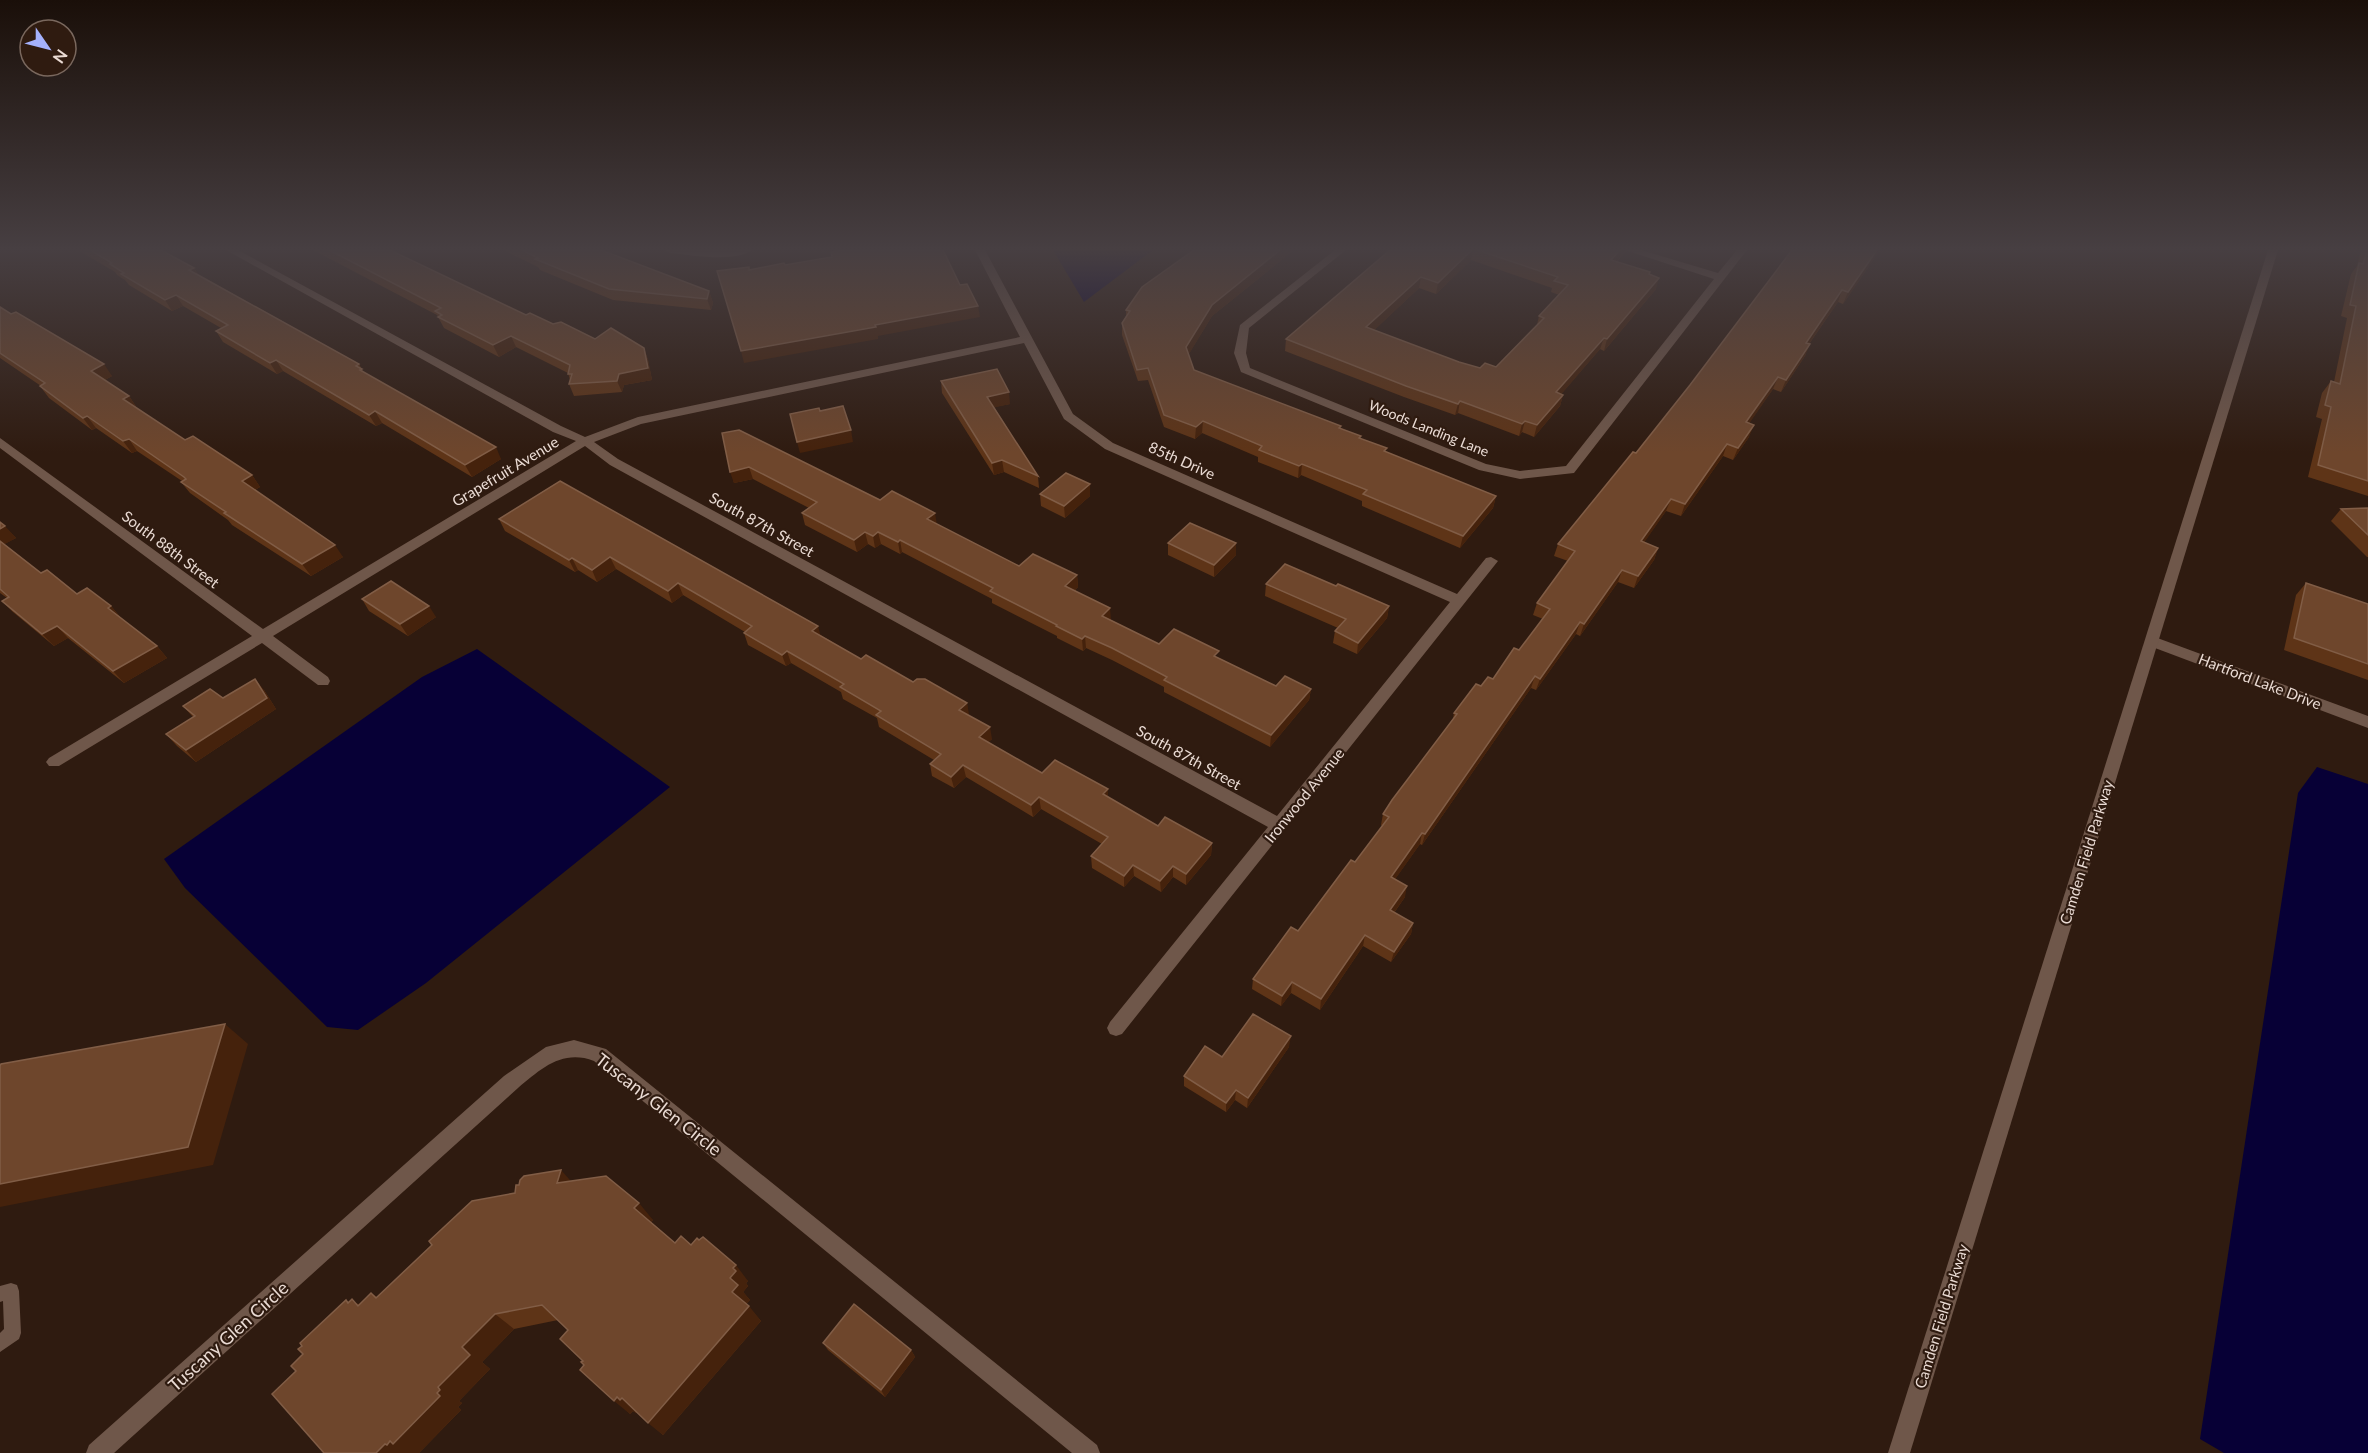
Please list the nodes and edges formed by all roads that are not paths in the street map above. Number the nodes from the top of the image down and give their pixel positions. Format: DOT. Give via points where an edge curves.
graph roads {
  1 [pos="354,318"];
  2 [pos="1015,318"];
  3 [pos="1256,318"];
  4 [pos="1688,318"];
  5 [pos="2251,318"];
  6 [pos="1026,339"];
  7 [pos="585,441"];
  8 [pos="0,442"];
  9 [pos="1491,561"];
  10 [pos="1460,600"];
  11 [pos="263,637"];
  12 [pos="2152,641"];
  13 [pos="323,681"];
  14 [pos="2368,722"];
  15 [pos="54,762"];
  16 [pos="1279,825"];
  17 [pos="1116,1028"];
  18 [pos="0,1294"];
  19 [pos="0,1344"];
  20 [pos="97,1453"];
  21 [pos="1089,1453"];
  22 [pos="1899,1453"];
  1 -- 7 [label="street, South 87th Street"];
  2 -- 6 [label="street, 85th Drive"];
  3 -- 4 [label="street, Woods Landing Lane" via="1244,327 1240,353 1245,370 1483,467 1520,475 1570,470"];
  5 -- 12 [label="street, Camden Field Parkway"];
  6 -- 7 [label="street, Grapefruit Avenue" via="638,421"];
  6 -- 10 [label="street, 85th Drive" via="1068,416 1109,446"];
  7 -- 11 [label="street, Grapefruit Avenue"];
  7 -- 16 [label="street, South 87th Street" via="614,462"];
  8 -- 11 [label="street, South 88th Street"];
  9 -- 10 [label="street, Ironwood Avenue"];
  10 -- 16 [label="street, Ironwood Avenue"];
  11 -- 13 [label="street, South 88th Street"];
  11 -- 15 [label="street, Grapefruit Avenue"];
  12 -- 14 [label="street, Hartford Lake Drive"];
  12 -- 22 [label="street, Camden Field Parkway"];
  16 -- 17 [label="street, Ironwood Avenue"];
  18 -- 19 [label="lane" via="11,1291 13,1333"];
  20 -- 21 [label="street, Tuscany Glen Circle" via="511,1082 550,1054 570,1046 600,1055"];
}
